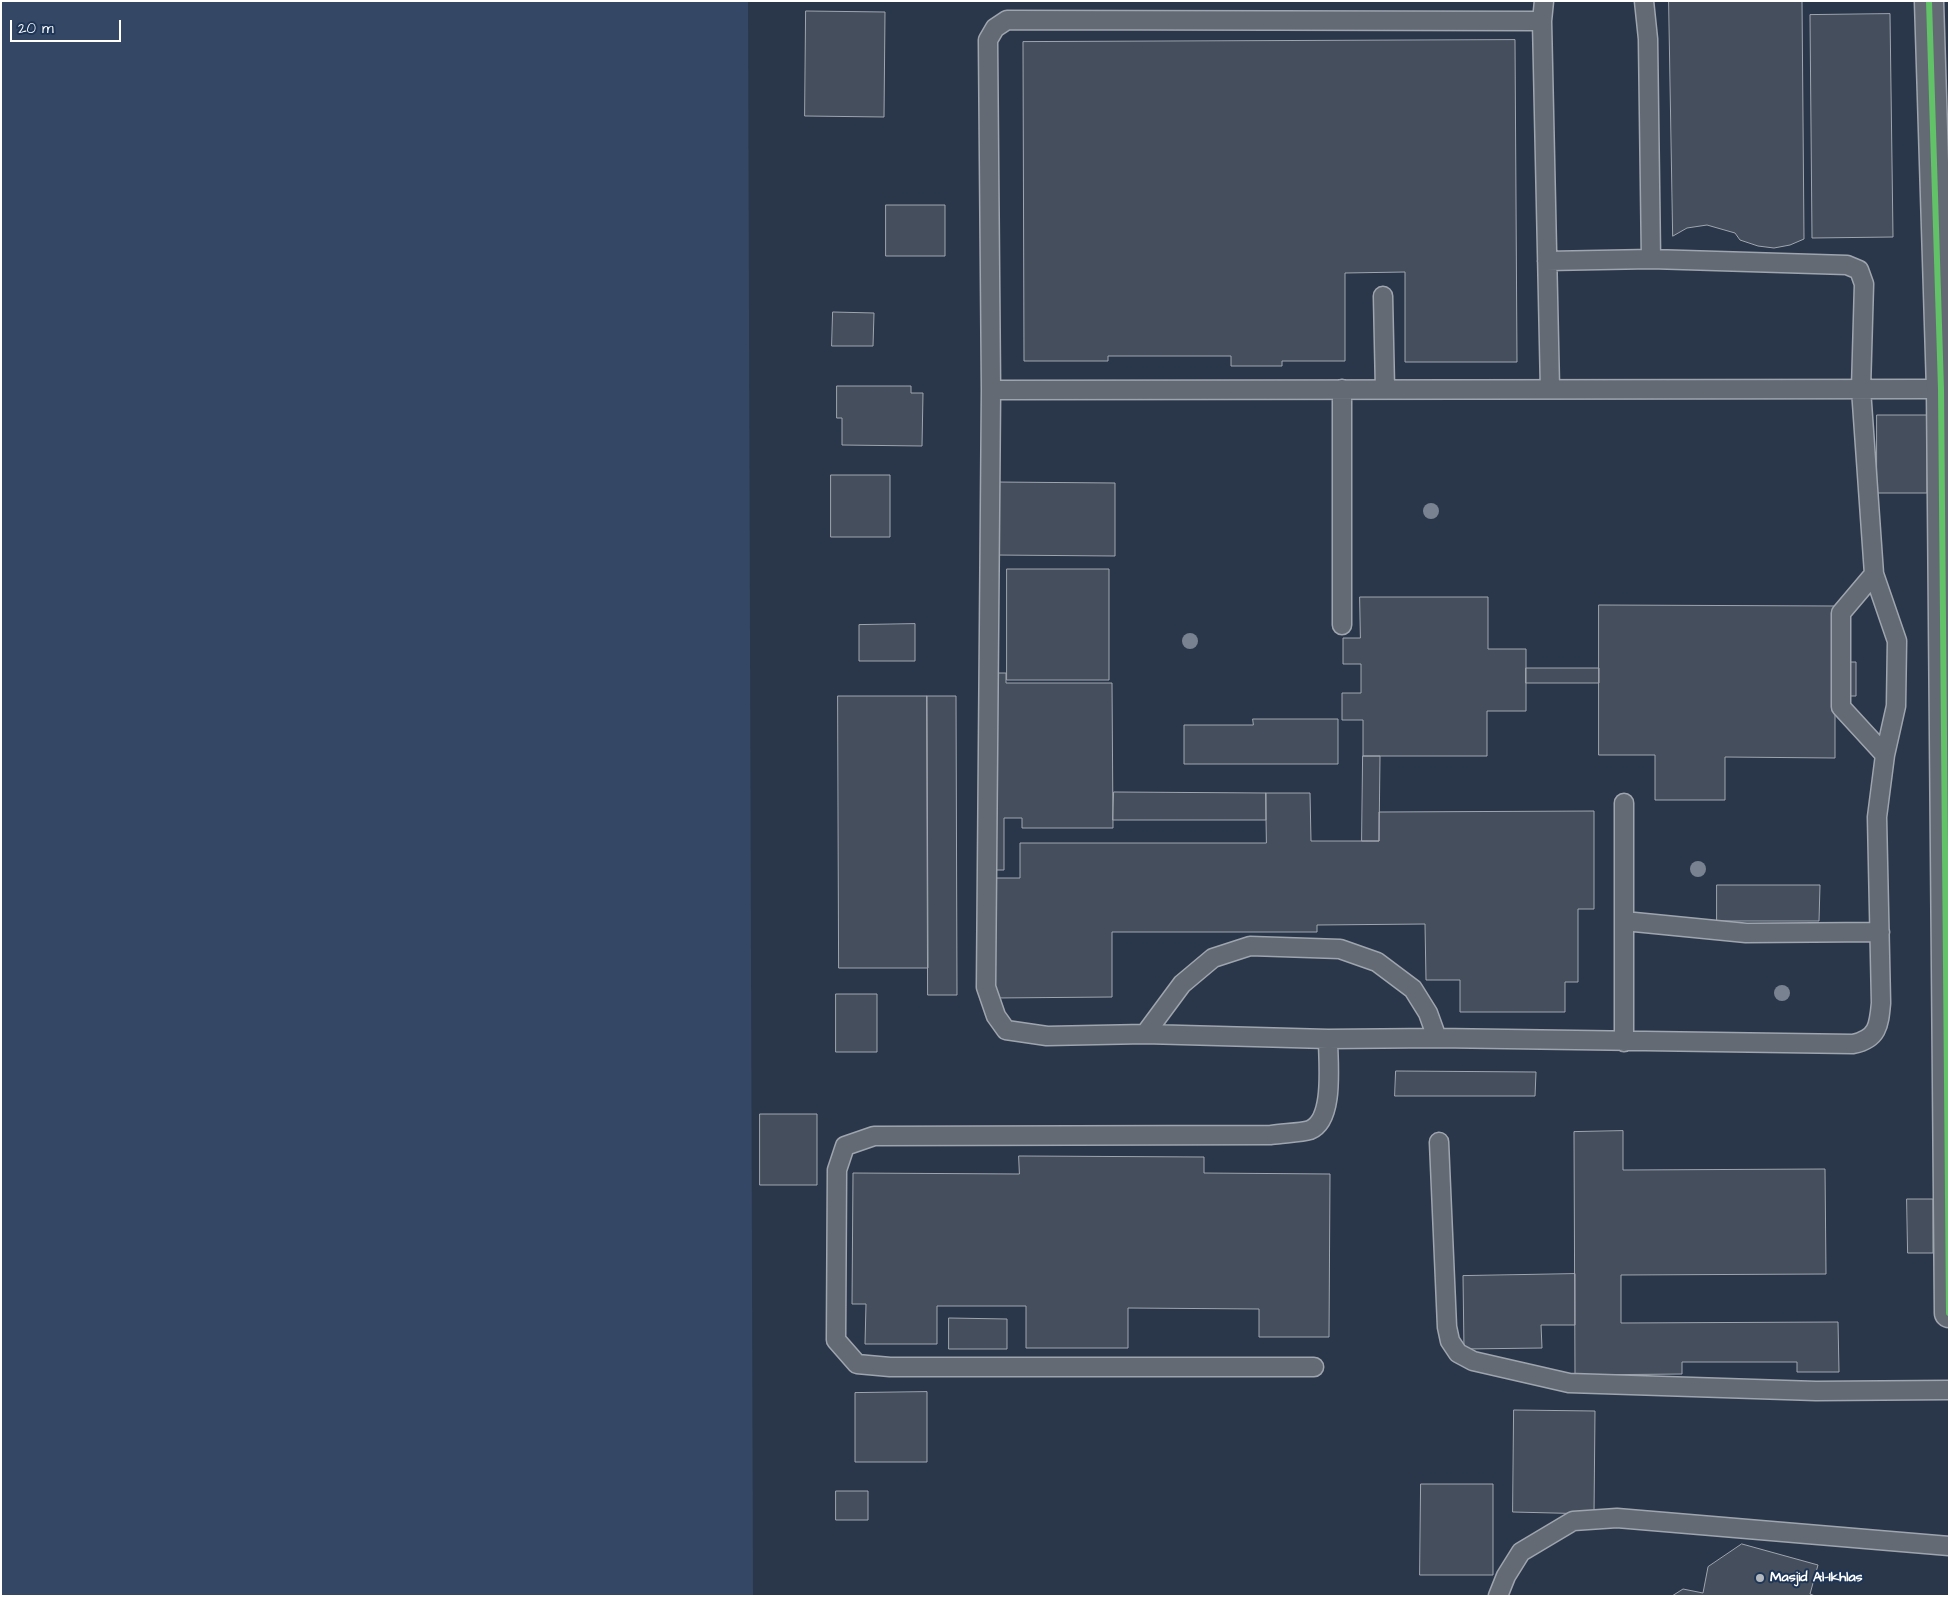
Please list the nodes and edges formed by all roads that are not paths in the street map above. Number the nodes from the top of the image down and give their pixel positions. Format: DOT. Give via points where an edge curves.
graph roads {
  1 [pos="1544,1"];
  2 [pos="1644,1"];
  3 [pos="1929,1"];
  4 [pos="1542,21"];
  5 [pos="1651,259"];
  6 [pos="1547,260"];
  7 [pos="1384,296"];
  8 [pos="1342,389"];
  9 [pos="1385,389"];
  10 [pos="1550,389"];
  11 [pos="1861,389"];
  12 [pos="1941,389"];
  13 [pos="991,390"];
  14 [pos="1874,574"];
  15 [pos="1342,625"];
  16 [pos="1885,755"];
  17 [pos="1624,802"];
  18 [pos="1624,921"];
  19 [pos="1880,932"];
  20 [pos="1145,1034"];
  21 [pos="1437,1038"];
  22 [pos="1328,1039"];
  23 [pos="1624,1042"];
  24 [pos="1439,1142"];
  25 [pos="1949,1313"];
  26 [pos="1314,1367"];
  27 [pos="1949,1390"];
  28 [pos="1949,1546"];
  29 [pos="1498,1596"];
  1 -- 4 [label="lane"];
  2 -- 5 [label="lane" via="1648,39"];
  3 -- 12 [label="street"];
  4 -- 6 [label="lane"];
  4 -- 13 [label="lane" via="1008,20 995,28 988,40"];
  5 -- 6 [label="lane"];
  5 -- 11 [label="lane" via="1847,265 1859,270 1864,284"];
  6 -- 10 [label="lane"];
  7 -- 9 [label="lane"];
  8 -- 9 [label="lane"];
  8 -- 13 [label="lane"];
  8 -- 15 [label="lane"];
  9 -- 10 [label="lane"];
  10 -- 11 [label="lane"];
  11 -- 12 [label="lane"];
  11 -- 14 [label="lane"];
  12 -- 25 [label="street"];
  13 -- 20 [label="lane" via="986,987 996,1016 1006,1030 1047,1036"];
  14 -- 16 [label="lane" via="1897,641 1896,706"];
  14 -- 16 [label="lane" via="1841,613 1841,708"];
  16 -- 19 [label="lane" via="1877,817"];
  17 -- 18 [label="lane"];
  18 -- 19 [label="lane" via="1746,933"];
  18 -- 23 [label="lane"];
  19 -- 23 [label="lane" via="1879,1025 1864,1042"];
  20 -- 21 [label="lane" via="1182,984 1214,958 1250,946 1340,949 1377,962 1413,989 1428,1013"];
  20 -- 22 [label="lane"];
  21 -- 22 [label="lane"];
  21 -- 23 [label="lane"];
  22 -- 26 [label="lane" via="1328,1098 1323,1119 1310,1130 1271,1135 874,1136 845,1146 837,1170 836,1340 857,1364 899,1367"];
  24 -- 27 [label="lane" via="1447,1327 1450,1341 1458,1353 1473,1360 1569,1383 1816,1391"];
  28 -- 29 [label="lane" via="1617,1518 1573,1521 1521,1552"];
}
